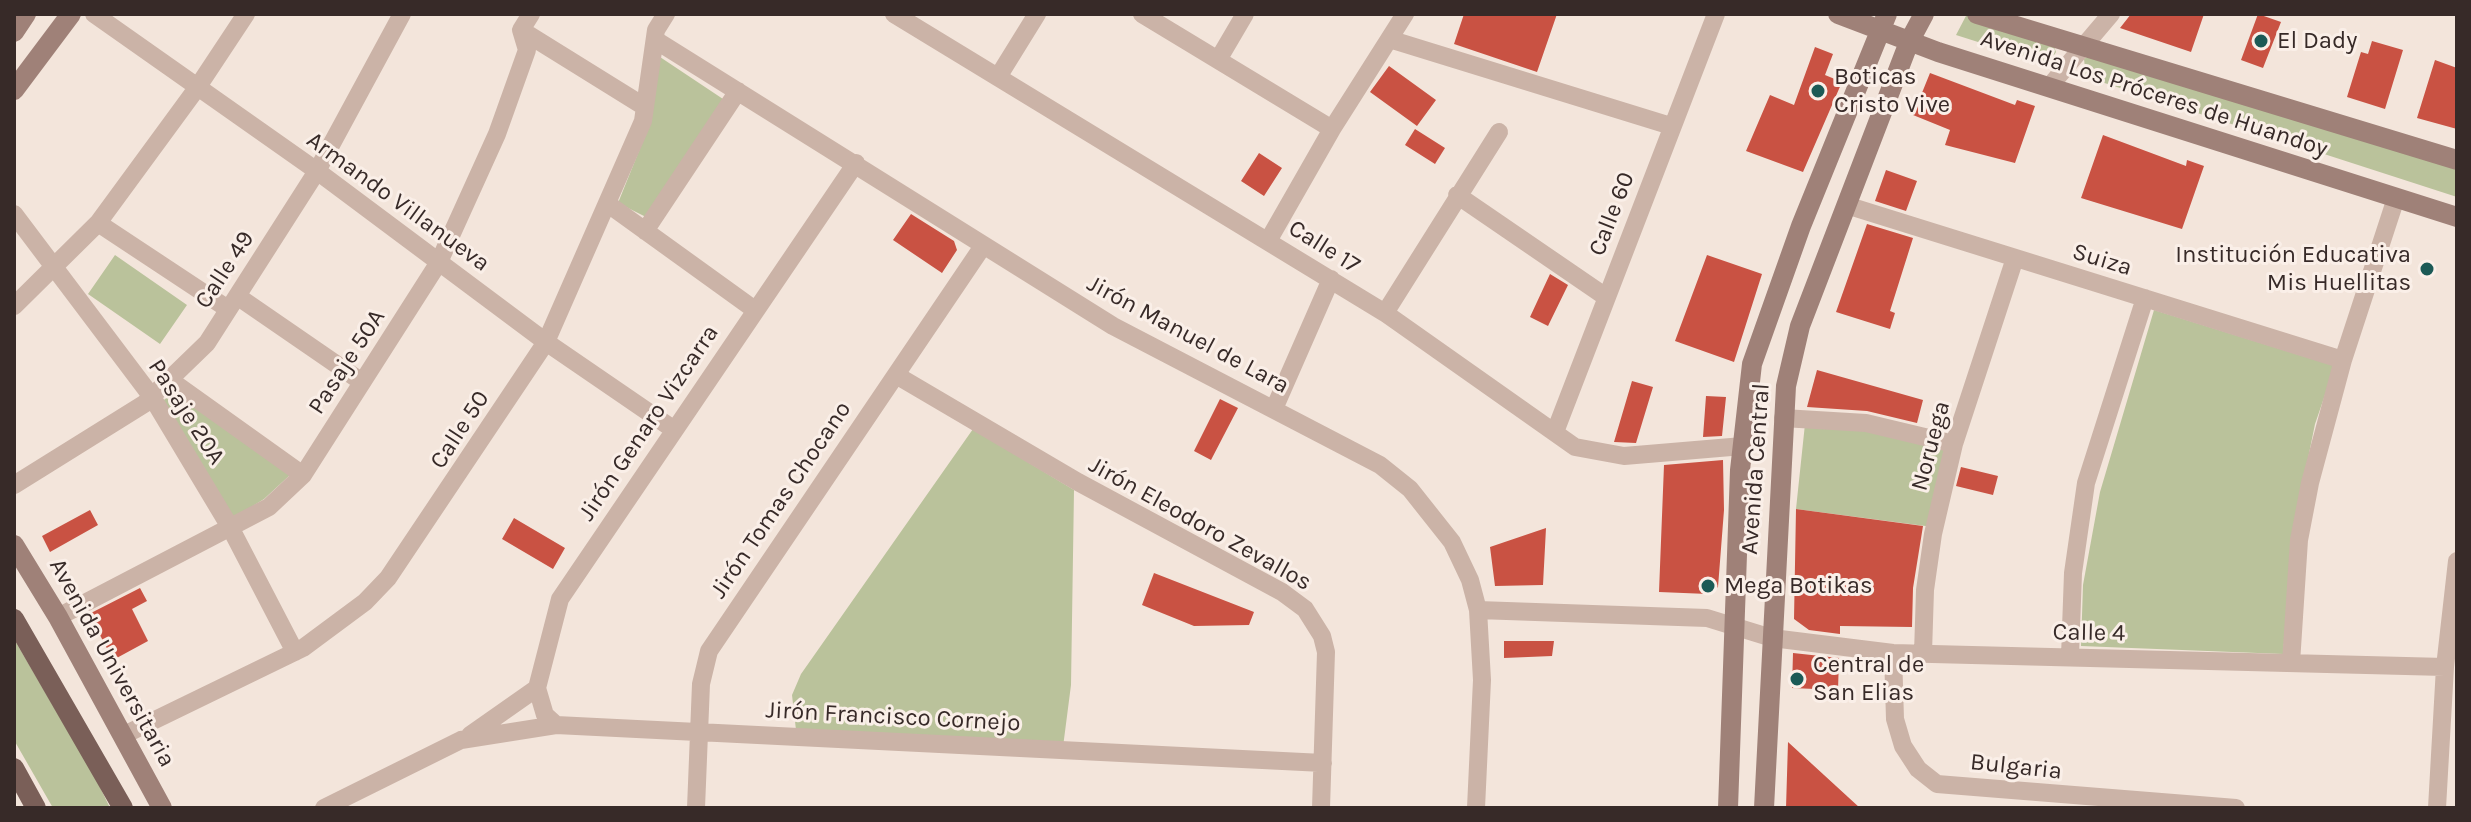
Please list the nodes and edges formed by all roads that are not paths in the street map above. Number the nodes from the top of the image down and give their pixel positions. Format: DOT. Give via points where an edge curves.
graph roads {
  1 [pos="26,14"];
  2 [pos="71,14"];
  3 [pos="94,14"];
  4 [pos="246,14"];
  5 [pos="402,14"];
  6 [pos="666,14"];
  7 [pos="894,14"];
  8 [pos="1037,14"];
  9 [pos="1142,14"];
  10 [pos="1245,14"];
  11 [pos="1405,14"];
  12 [pos="1716,14"];
  13 [pos="1838,14"];
  14 [pos="1924,14"];
  15 [pos="1977,14"];
  16 [pos="2111,14"];
  17 [pos="526,22"];
  18 [pos="1884,22"];
  19 [pos="14,32"];
  20 [pos="1389,39"];
  21 [pos="657,41"];
  22 [pos="1909,42"];
  23 [pos="2085,46"];
  24 [pos="1218,60"];
  25 [pos="998,77"];
  26 [pos="2049,87"];
  27 [pos="197,88"];
  28 [pos="14,90"];
  29 [pos="738,91"];
  30 [pos="645,107"];
  31 [pos="1671,126"];
  32 [pos="1332,129"];
  33 [pos="1499,132"];
  34 [pos="2457,160"];
  35 [pos="856,163"];
  36 [pos="317,171"];
  37 [pos="1457,195"];
  38 [pos="2396,198"];
  39 [pos="608,204"];
  40 [pos="1846,205"];
  41 [pos="14,214"];
  42 [pos="2457,217"];
  43 [pos="98,223"];
  44 [pos="645,231"];
  45 [pos="1268,241"];
  46 [pos="983,246"];
  47 [pos="2015,258"];
  48 [pos="439,262"];
  49 [pos="54,264"];
  50 [pos="1331,279"];
  51 [pos="1606,297"];
  52 [pos="2145,298"];
  53 [pos="232,302"];
  54 [pos="14,306"];
  55 [pos="755,310"];
  56 [pos="1385,313"];
  57 [pos="546,342"];
  58 [pos="2343,360"];
  59 [pos="896,375"];
  60 [pos="170,380"];
  61 [pos="362,382"];
  62 [pos="152,397"];
  63 [pos="1274,409"];
  64 [pos="1783,418"];
  65 [pos="673,429"];
  66 [pos="1555,432"];
  67 [pos="1954,444"];
  68 [pos="1743,446"];
  69 [pos="303,475"];
  70 [pos="14,485"];
  71 [pos="230,527"];
  72 [pos="14,545"];
  73 [pos="2457,561"];
  74 [pos="1478,610"];
  75 [pos="58,617"];
  76 [pos="14,619"];
  77 [pos="1735,626"];
  78 [pos="1772,638"];
  79 [pos="295,652"];
  80 [pos="1893,653"];
  81 [pos="1923,653"];
  82 [pos="2070,656"];
  83 [pos="2291,663"];
  84 [pos="2445,667"];
  85 [pos="537,688"];
  86 [pos="556,725"];
  87 [pos="698,731"];
  88 [pos="124,735"];
  89 [pos="461,740"];
  90 [pos="1323,763"];
  91 [pos="14,768"];
  92 [pos="36,808"];
  93 [pos="123,808"];
  94 [pos="162,808"];
  95 [pos="324,808"];
  96 [pos="696,808"];
  97 [pos="1321,808"];
  98 [pos="1476,808"];
  99 [pos="1728,808"];
  100 [pos="1764,808"];
  101 [pos="2236,808"];
  102 [pos="2437,808"];
  1 -- 19 [label="main road"];
  2 -- 28 [label="main road"];
  3 -- 27 [label="street, Armando Villanueva"];
  4 -- 27 [label="street"];
  5 -- 36 [label="street, Calle 49"];
  6 -- 21 [label="street, Calle 50" via="656,30"];
  7 -- 25 [label="street, Calle 17"];
  8 -- 25 [label="street"];
  9 -- 24 [label="street"];
  10 -- 24 [label="street"];
  11 -- 20 [label="street"];
  12 -- 31 [label="street, Calle 60"];
  13 -- 18 [label="main road, Avenida Los Próceres de Huandoy"];
  14 -- 22 [label="main road, Avenida Central"];
  15 -- 23 [label="main road, Avenida Los Próceres de Huandoy"];
  16 -- 23 [label="street"];
  17 -- 30 [label="street"];
  17 -- 48 [label="street, Pasaje 50A" via="527,50 497,134"];
  18 -- 22 [label="main road, Avenida Los Próceres de Huandoy"];
  18 -- 68 [label="main road, Avenida Central" via="1752,364"];
  20 -- 31 [label="street"];
  20 -- 32 [label="street"];
  21 -- 29 [label="street, Jirón Manuel de Lara"];
  21 -- 30 [label="street, Calle 50"];
  22 -- 26 [label="main road, Avenida Los Próceres de Huandoy"];
  22 -- 40 [label="main road, Avenida Central"];
  23 -- 26 [label="street"];
  23 -- 34 [label="main road, Avenida Los Próceres de Huandoy"];
  24 -- 32 [label="street"];
  25 -- 45 [label="street, Calle 17"];
  26 -- 38 [label="main road, Avenida Los Próceres de Huandoy"];
  27 -- 36 [label="street, Armando Villanueva"];
  27 -- 43 [label="street"];
  29 -- 35 [label="street, Jirón Manuel de Lara"];
  29 -- 44 [label="street"];
  30 -- 39 [label="street, Calle 50"];
  31 -- 51 [label="street, Calle 60"];
  32 -- 45 [label="street"];
  33 -- 37 [label="street"];
  35 -- 46 [label="street, Jirón Manuel de Lara"];
  35 -- 55 [label="street, Jirón Genaro Vizcarra"];
  36 -- 48 [label="street, Armando Villanueva"];
  36 -- 53 [label="street, Calle 49"];
  37 -- 51 [label="street"];
  37 -- 56 [label="street"];
  38 -- 42 [label="main road, Avenida Los Próceres de Huandoy"];
  38 -- 58 [label="street"];
  39 -- 44 [label="street"];
  39 -- 57 [label="street, Calle 50"];
  40 -- 47 [label="street, Suiza"];
  40 -- 64 [label="main road, Avenida Central" via="1800,326"];
  41 -- 49 [label="street, Pasaje 20A"];
  43 -- 49 [label="street"];
  43 -- 53 [label="street"];
  44 -- 55 [label="street"];
  45 -- 50 [label="street, Calle 17"];
  46 -- 59 [label="street, Jirón Tomas Chocano"];
  46 -- 63 [label="street, Jirón Manuel de Lara" via="1113,326"];
  47 -- 52 [label="street, Suiza"];
  47 -- 67 [label="street, Noruega"];
  48 -- 57 [label="street, Armando Villanueva"];
  48 -- 61 [label="street, Pasaje 50A"];
  49 -- 54 [label="street"];
  49 -- 62 [label="street, Pasaje 20A"];
  50 -- 56 [label="street, Calle 17"];
  50 -- 63 [label="street"];
  51 -- 66 [label="street, Calle 60"];
  52 -- 58 [label="street, Suiza"];
  52 -- 82 [label="street" via="2086,483 2073,573"];
  53 -- 60 [label="street, Calle 49" via="207,343"];
  53 -- 61 [label="street"];
  55 -- 65 [label="street, Jirón Genaro Vizcarra"];
  56 -- 66 [label="street, Calle 17"];
  57 -- 65 [label="street, Armando Villanueva"];
  57 -- 79 [label="street, Calle 50" via="388,578 365,602"];
  58 -- 83 [label="street" via="2299,540"];
  59 -- 87 [label="street, Jirón Tomas Chocano" via="709,651"];
  59 -- 90 [label="street, Jirón Eleodoro Zevallos" via="1305,609 1326,652"];
  60 -- 62 [label="street, Calle 49"];
  60 -- 69 [label="street"];
  61 -- 69 [label="street, Pasaje 50A"];
  62 -- 70 [label="street, Calle 49"];
  62 -- 71 [label="street, Pasaje 20A"];
  63 -- 74 [label="street, Jirón Manuel de Lara" via="1380,465 1410,489 1452,542"];
  64 -- 67 [label="street" via="1866,423"];
  64 -- 78 [label="main road, Avenida Central"];
  65 -- 85 [label="street, Jirón Genaro Vizcarra" via="560,599"];
  66 -- 68 [label="street, Calle 17" via="1575,447 1624,456"];
  67 -- 81 [label="street, Noruega" via="1933,534"];
  68 -- 77 [label="main road, Avenida Central"];
  69 -- 71 [label="street, Pasaje 50A" via="269,507"];
  71 -- 75 [label="street, Pasaje 50A"];
  71 -- 79 [label="street, Pasaje 20A"];
  72 -- 75 [label="main road, Avenida Universitaria"];
  73 -- 84 [label="street"];
  74 -- 77 [label="street, Calle 4" via="1707,618"];
  74 -- 98 [label="street, Jirón Manuel de Lara" via="1482,680"];
  75 -- 88 [label="main road, Avenida Universitaria"];
  76 -- 93 [label="main road"];
  77 -- 78 [label="street, Calle 4"];
  77 -- 99 [label="main road, Avenida Central"];
  78 -- 80 [label="street, Calle 4"];
  78 -- 100 [label="main road, Avenida Central"];
  79 -- 88 [label="street, Calle 50"];
  80 -- 81 [label="street, Calle 4"];
  80 -- 101 [label="street, Bulgaria" via="1895,719 1903,746 1918,769 1937,784"];
  81 -- 82 [label="street, Calle 4"];
  82 -- 83 [label="street, Calle 4"];
  83 -- 84 [label="street, Calle 4"];
  84 -- 102 [label="street"];
  85 -- 86 [label="street" via="545,715"];
  85 -- 89 [label="street, Jirón Francisco Cornejo"];
  86 -- 87 [label="street, Jirón Francisco Cornejo"];
  86 -- 89 [label="street, Jirón Francisco Cornejo"];
  87 -- 90 [label="street, Jirón Francisco Cornejo"];
  87 -- 96 [label="street, Jirón Tomas Chocano"];
  88 -- 94 [label="main road, Avenida Universitaria"];
  89 -- 95 [label="street, Jirón Francisco Cornejo"];
  90 -- 97 [label="street, Jirón Eleodoro Zevallos"];
  91 -- 92 [label="main road"];
}
